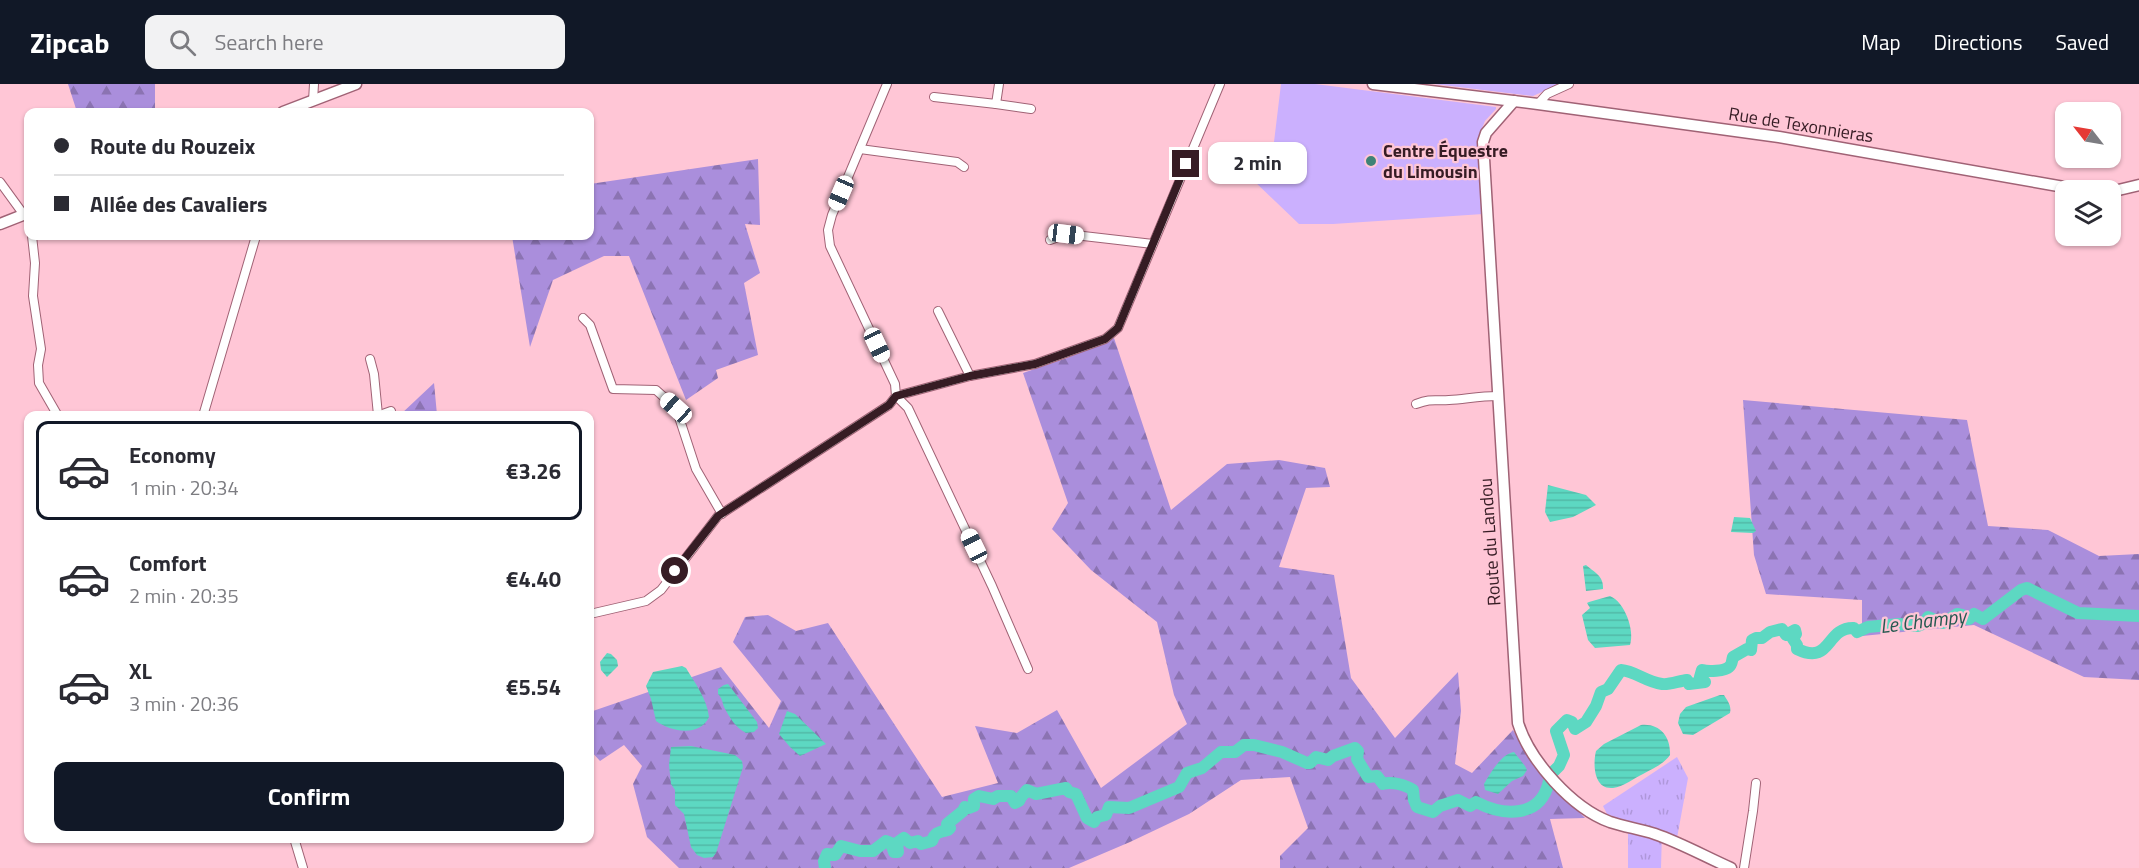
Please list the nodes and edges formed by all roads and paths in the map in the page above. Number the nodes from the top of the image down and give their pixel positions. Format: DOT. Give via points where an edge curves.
graph roads {
  1 [pos="314,84"];
  2 [pos="356,84"];
  3 [pos="886,84"];
  4 [pos="999,84"];
  5 [pos="1220,84"];
  6 [pos="1373,84"];
  7 [pos="1569,84"];
  8 [pos="934,97"];
  9 [pos="313,101"];
  10 [pos="1514,101"];
  11 [pos="996,104"];
  12 [pos="1538,104"];
  13 [pos="295,108"];
  14 [pos="1031,109"];
  15 [pos="860,149"];
  16 [pos="964,167"];
  17 [pos="0,182"];
  18 [pos="2055,185"];
  19 [pos="2139,185"];
  20 [pos="2121,189"];
  21 [pos="24,211"];
  22 [pos="24,216"];
  23 [pos="0,224"];
  24 [pos="32,240"];
  25 [pos="255,240"];
  26 [pos="1050,240"];
  27 [pos="1153,244"];
  28 [pos="938,311"];
  29 [pos="583,318"];
  30 [pos="370,359"];
  31 [pos="970,376"];
  32 [pos="896,396"];
  33 [pos="1497,396"];
  34 [pos="1416,404"];
  35 [pos="55,411"];
  36 [pos="204,411"];
  37 [pos="377,411"];
  38 [pos="722,514"];
  39 [pos="594,613"];
  40 [pos="1028,669"];
  41 [pos="1756,783"];
  42 [pos="296,843"];
  43 [pos="303,868"];
  44 [pos="1731,868"];
  45 [pos="1744,868"];
  1 -- 9 [label="street"];
  2 -- 9 [label="street"];
  3 -- 15 [label="street"];
  4 -- 11 [label="street"];
  5 -- 27 [label="street"];
  6 -- 10 [label="street, Rue de Texonnieras"];
  7 -- 12 [label="street" via="1547,94"];
  8 -- 11 [label="street"];
  9 -- 13 [label="street"];
  10 -- 12 [label="street, Rue de Texonnieras"];
  10 -- 33 [label="street, Route du Landou" via="1486,133 1483,142"];
  11 -- 14 [label="street"];
  12 -- 18 [label="street, Rue de Texonnieras" via="1779,137"];
  15 -- 16 [label="street" via="957,162"];
  15 -- 32 [label="street" via="828,230 830,246 896,384"];
  17 -- 21 [label="street"];
  19 -- 20 [label="street"];
  22 -- 23 [label="street"];
  24 -- 35 [label="street" via="33,296 41,349 39,383"];
  25 -- 36 [label="street"];
  26 -- 27 [label="street" via="1066,234"];
  27 -- 31 [label="street" via="1118,328 1105,339 1035,364"];
  28 -- 31 [label="street"];
  29 -- 38 [label="street" via="590,325 613,389 656,390 676,408 696,469"];
  30 -- 37 [label="street"];
  31 -- 32 [label="street"];
  32 -- 38 [label="street" via="889,405"];
  32 -- 40 [label="street" via="908,408"];
  33 -- 34 [label="street" via="1431,398"];
  33 -- 44 [label="street, Route du Landou" via="1518,723 1522,736 1548,773 1593,814 1655,834"];
  38 -- 39 [label="street" via="661,590 646,601"];
  41 -- 45 [label="street"];
  42 -- 43 [label="street"];
}
